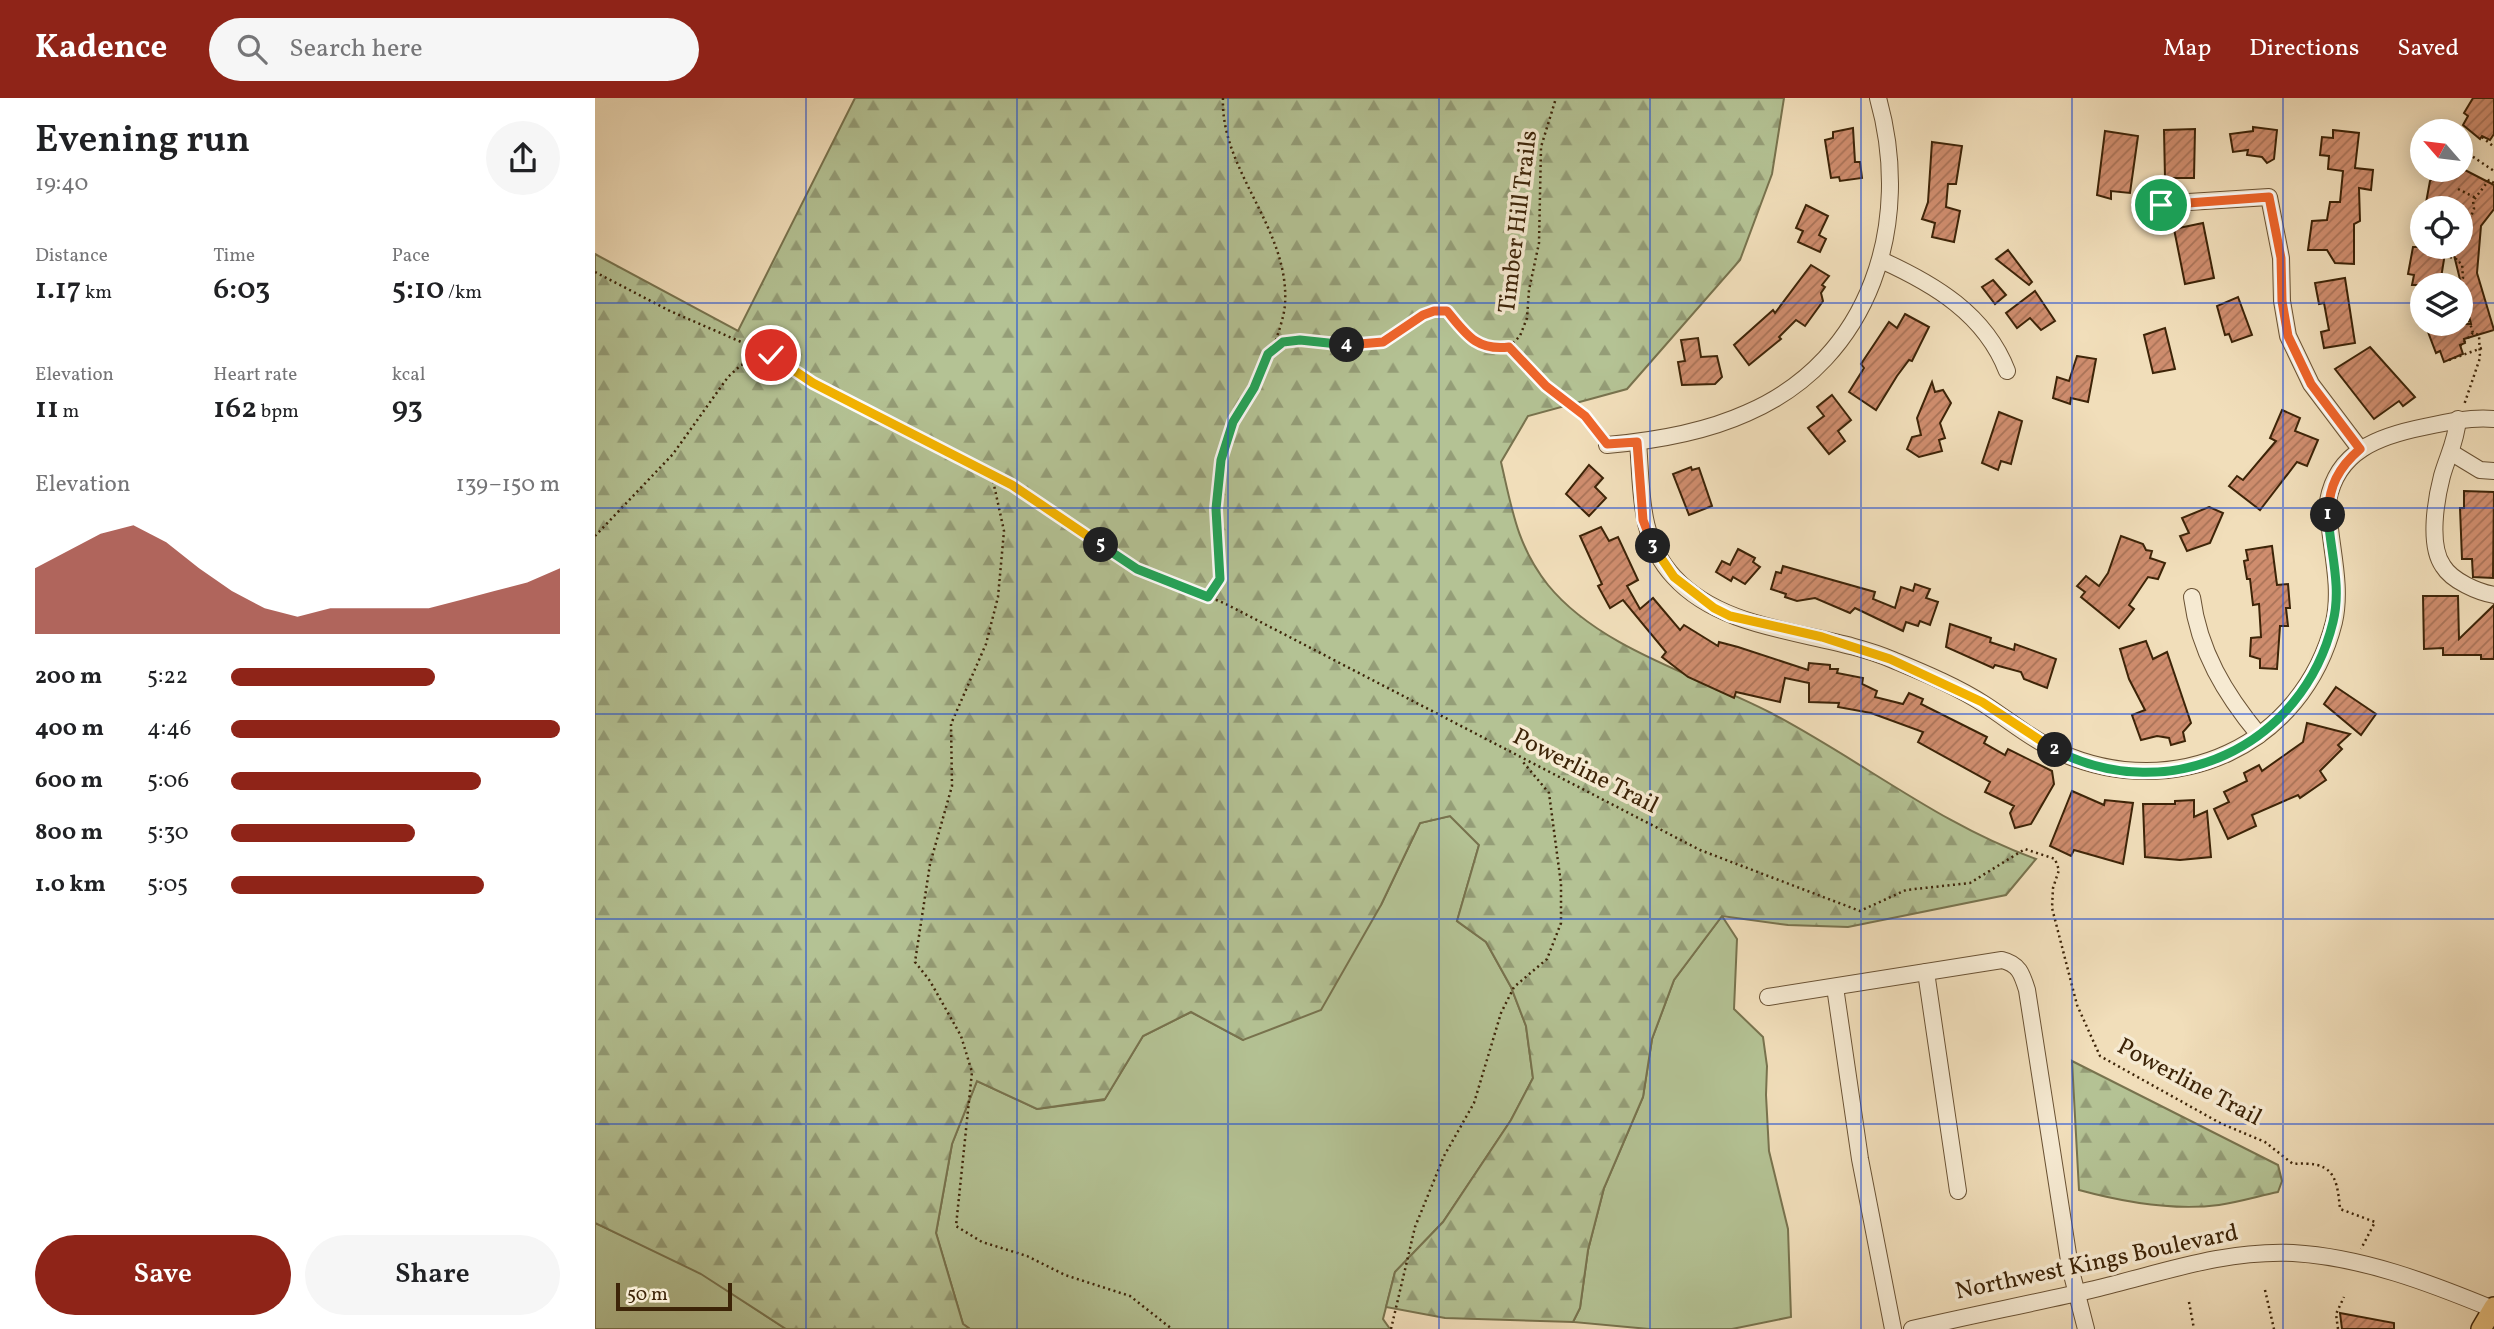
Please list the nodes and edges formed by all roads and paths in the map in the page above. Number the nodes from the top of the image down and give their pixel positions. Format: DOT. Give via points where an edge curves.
graph roads {
  1 [pos="1223,98"];
  2 [pos="1556,98"];
  3 [pos="1878,98"];
  4 [pos="2481,137"];
  5 [pos="2494,147"];
  6 [pos="2473,157"];
  7 [pos="2494,171"];
  8 [pos="2494,183"];
  9 [pos="2458,189"];
  10 [pos="2476,198"];
  11 [pos="2140,205"];
  12 [pos="2473,207"];
  13 [pos="1881,260"];
  14 [pos="595,272"];
  15 [pos="2473,333"];
  16 [pos="2470,336"];
  17 [pos="1274,346"];
  18 [pos="2460,346"];
  19 [pos="1509,347"];
  20 [pos="2482,348"];
  21 [pos="771,355"];
  22 [pos="2449,360"];
  23 [pos="2007,371"];
  24 [pos="2461,412"];
  25 [pos="2494,419"];
  26 [pos="1637,442"];
  27 [pos="1607,444"];
  28 [pos="2360,449"];
  29 [pos="2452,453"];
  30 [pos="2494,471"];
  31 [pos="992,475"];
  32 [pos="595,536"];
  33 [pos="2494,595"];
  34 [pos="1208,597"];
  35 [pos="2192,597"];
  36 [pos="2259,735"];
  37 [pos="1515,757"];
  38 [pos="1926,972"];
  39 [pos="1835,987"];
  40 [pos="1768,997"];
  41 [pos="1958,1191"];
  42 [pos="2355,1261"];
  43 [pos="2266,1290"];
  44 [pos="2076,1293"];
  45 [pos="2344,1297"];
  46 [pos="2189,1302"];
  47 [pos="2494,1308"];
  48 [pos="1172,1329"];
  49 [pos="1391,1329"];
  50 [pos="1893,1329"];
  51 [pos="1912,1329"];
  52 [pos="2086,1329"];
  53 [pos="2194,1329"];
  54 [pos="2274,1329"];
  55 [pos="2338,1329"];
  56 [pos="2481,1329"];
  1 -- 17 [label="path" via="1222,122 1264,214 1284,285 1285,306"];
  2 -- 19 [label="path, Timber Hill Trails" via="1541,146 1539,243 1527,318"];
  3 -- 13 [label="street" via="1890,150 1892,189"];
  4 -- 5 [label="path"];
  6 -- 7 [label="path"];
  8 -- 10 [label="path" via="2489,180"];
  9 -- 10 [label="path"];
  10 -- 12 [label="path"];
  11 -- 28 [label="street" via="2269,197 2281,258 2288,336 2311,384"];
  13 -- 23 [label="street" via="1959,305 1994,344"];
  13 -- 26 [label="street" via="1843,335 1795,385 1738,417"];
  14 -- 21 [label="path, Powerline Trail"];
  15 -- 20 [label="path" via="2479,335"];
  16 -- 18 [label="path"];
  17 -- 19 [label="path, Timber Hill Trails" via="1300,340 1361,346 1383,342 1434,311 1447,311 1457,328 1476,341 1495,349"];
  17 -- 34 [label="path" via="1233,422 1221,460 1216,509 1220,579"];
  19 -- 27 [label="path, Timber Hill Trails" via="1546,386 1585,416"];
  20 -- 22 [label="path"];
  20 -- 24 [label="path"];
  21 -- 31 [label="path, Powerline Trail" via="813,383"];
  21 -- 32 [label="path" via="741,365 728,377 673,454"];
  24 -- 25 [label="street"];
  24 -- 28 [label="street"];
  24 -- 29 [label="street"];
  26 -- 27 [label="street"];
  26 -- 36 [label="street" via="1649,540 1674,577 1714,608 1890,659 1982,702 2060,753 2107,768 2148,772 2196,766 2235,751"];
  28 -- 36 [label="street" via="2338,472 2328,501 2336,603 2324,653 2298,698"];
  29 -- 30 [label="street" via="2480,470"];
  29 -- 33 [label="street" via="2434,510 2437,547 2443,566 2465,584"];
  31 -- 34 [label="path, Powerline Trail" via="1137,569"];
  31 -- 48 [label="path" via="1004,531 998,597 986,643 951,724 952,786 930,864 915,962 961,1036 972,1072 957,1226 982,1242 1130,1296"];
  34 -- 37 [label="path, Powerline Trail"];
  35 -- 36 [label="street" via="2206,652 2221,685"];
  37 -- 42 [label="path, Powerline Trail" via="1700,850 1860,911 1906,890 1970,883 2025,849 2055,859 2059,870 2052,908 2077,1005 2100,1056 2220,1123 2265,1142 2293,1164 2312,1162 2331,1171 2338,1182 2340,1209 2375,1223"];
  37 -- 49 [label="path" via="1549,793 1561,884 1561,923 1547,959 1514,987 1501,1013 1474,1103 1444,1156 1415,1227"];
  38 -- 39 [label="street"];
  38 -- 41 [label="street"];
  38 -- 44 [label="street" via="2002,960 2021,971"];
  39 -- 40 [label="street"];
  39 -- 50 [label="street" via="1860,1159"];
  42 -- 44 [label="street, Northwest Kings Boulevard" via="2295,1254 2209,1258"];
  42 -- 47 [label="street, Northwest Kings Boulevard"];
  43 -- 54 [label="path"];
  44 -- 51 [label="street, Northwest Kings Boulevard"];
  44 -- 52 [label="street"];
  45 -- 55 [label="path" via="2336,1314"];
  46 -- 53 [label="path"];
  47 -- 56 [label="main road"];
}
